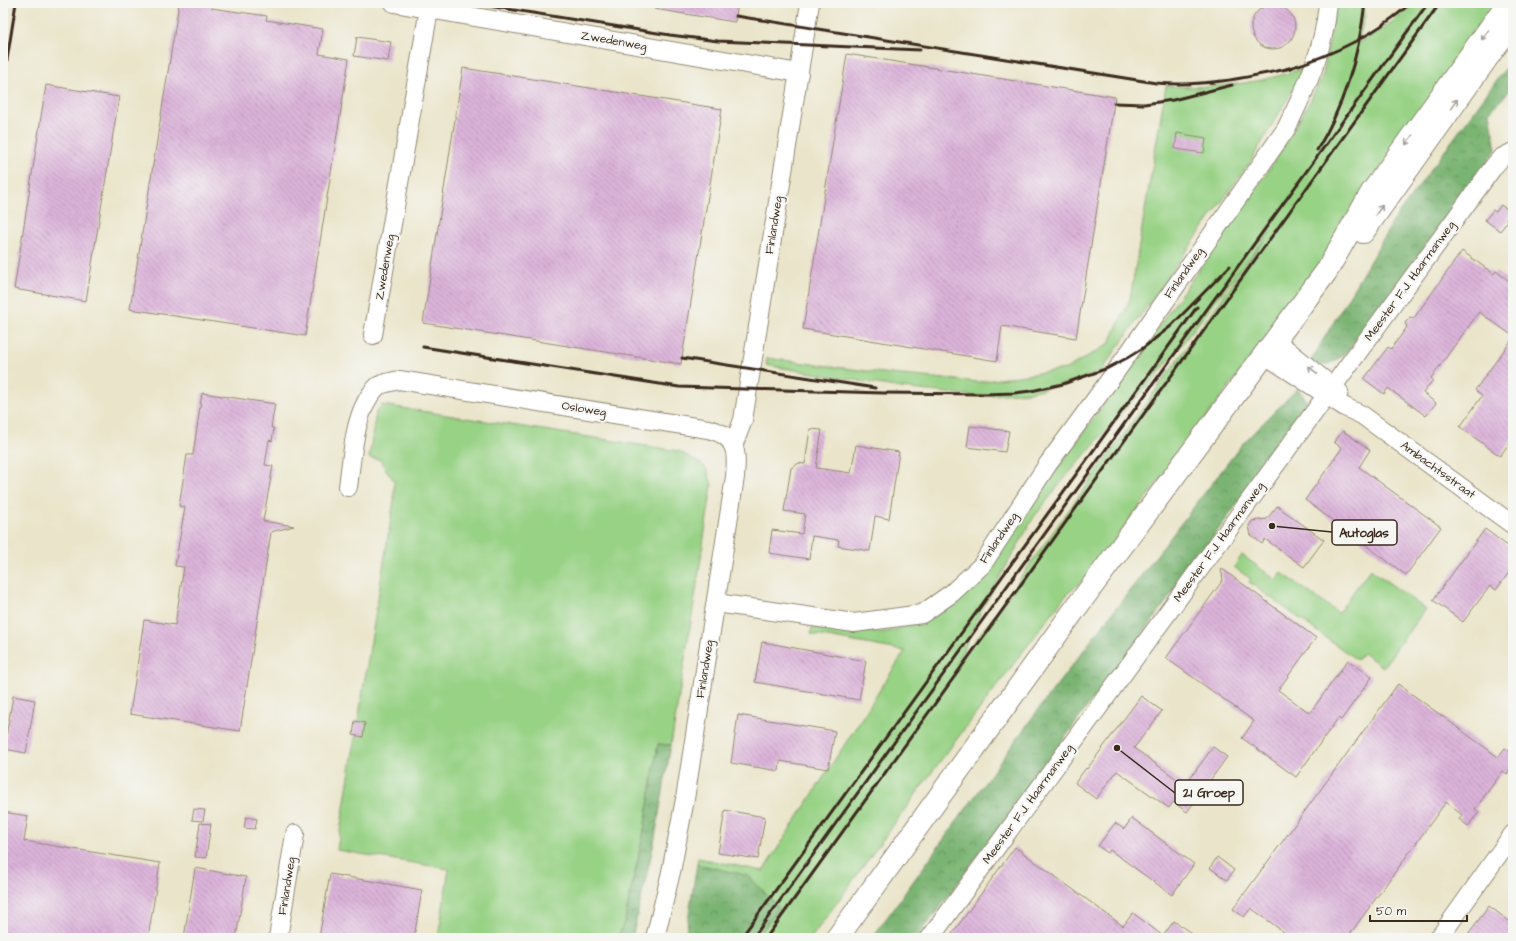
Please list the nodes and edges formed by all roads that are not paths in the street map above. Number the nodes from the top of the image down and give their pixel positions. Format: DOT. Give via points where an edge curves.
graph roads {
  1 [pos="394,3"];
  2 [pos="810,3"];
  3 [pos="1328,3"];
  4 [pos="1508,3"];
  5 [pos="429,6"];
  6 [pos="1513,24"];
  7 [pos="799,74"];
  8 [pos="1513,152"];
  9 [pos="1326,272"];
  10 [pos="373,335"];
  11 [pos="1270,348"];
  12 [pos="1329,391"];
  13 [pos="733,446"];
  14 [pos="348,488"];
  15 [pos="1512,523"];
  16 [pos="716,603"];
  17 [pos="295,834"];
  18 [pos="1513,834"];
  19 [pos="278,938"];
  20 [pos="654,938"];
  21 [pos="837,938"];
  22 [pos="930,938"];
  23 [pos="1439,938"];
  1 -- 5 [label="street"];
  2 -- 7 [label="street, Finlandweg"];
  3 -- 16 [label="street, Finlandweg" via="1326,25 1315,64 1286,129 1048,464 982,565 952,593 922,614 854,623"];
  4 -- 9 [label="main road, one-way" via="1372,192"];
  5 -- 7 [label="street, Zwedenweg"];
  5 -- 10 [label="street, Zwedenweg"];
  9 -- 6 [label="main road, one-way" via="1364,231"];
  7 -- 13 [label="street, Finlandweg" via="743,420"];
  8 -- 12 [label="street, Meester F.J. Haarmanweg" via="1494,166"];
  9 -- 11 [label="main road"];
  11 -- 12 [label="street, Ambachtsstraat"];
  11 -- 21 [label="main road" via="1078,605"];
  12 -- 15 [label="street, Ambachtsstraat" via="1349,400 1362,415"];
  12 -- 22 [label="street, Meester F.J. Haarmanweg"];
  13 -- 14 [label="street, Osloweg" via="723,434 708,429 399,380 377,386 364,404 357,428"];
  13 -- 16 [label="street" via="736,456 735,477"];
  16 -- 20 [label="street, Finlandweg" via="671,872"];
  17 -- 19 [label="street, Finlandweg"];
  18 -- 23 [label="street"];
}
